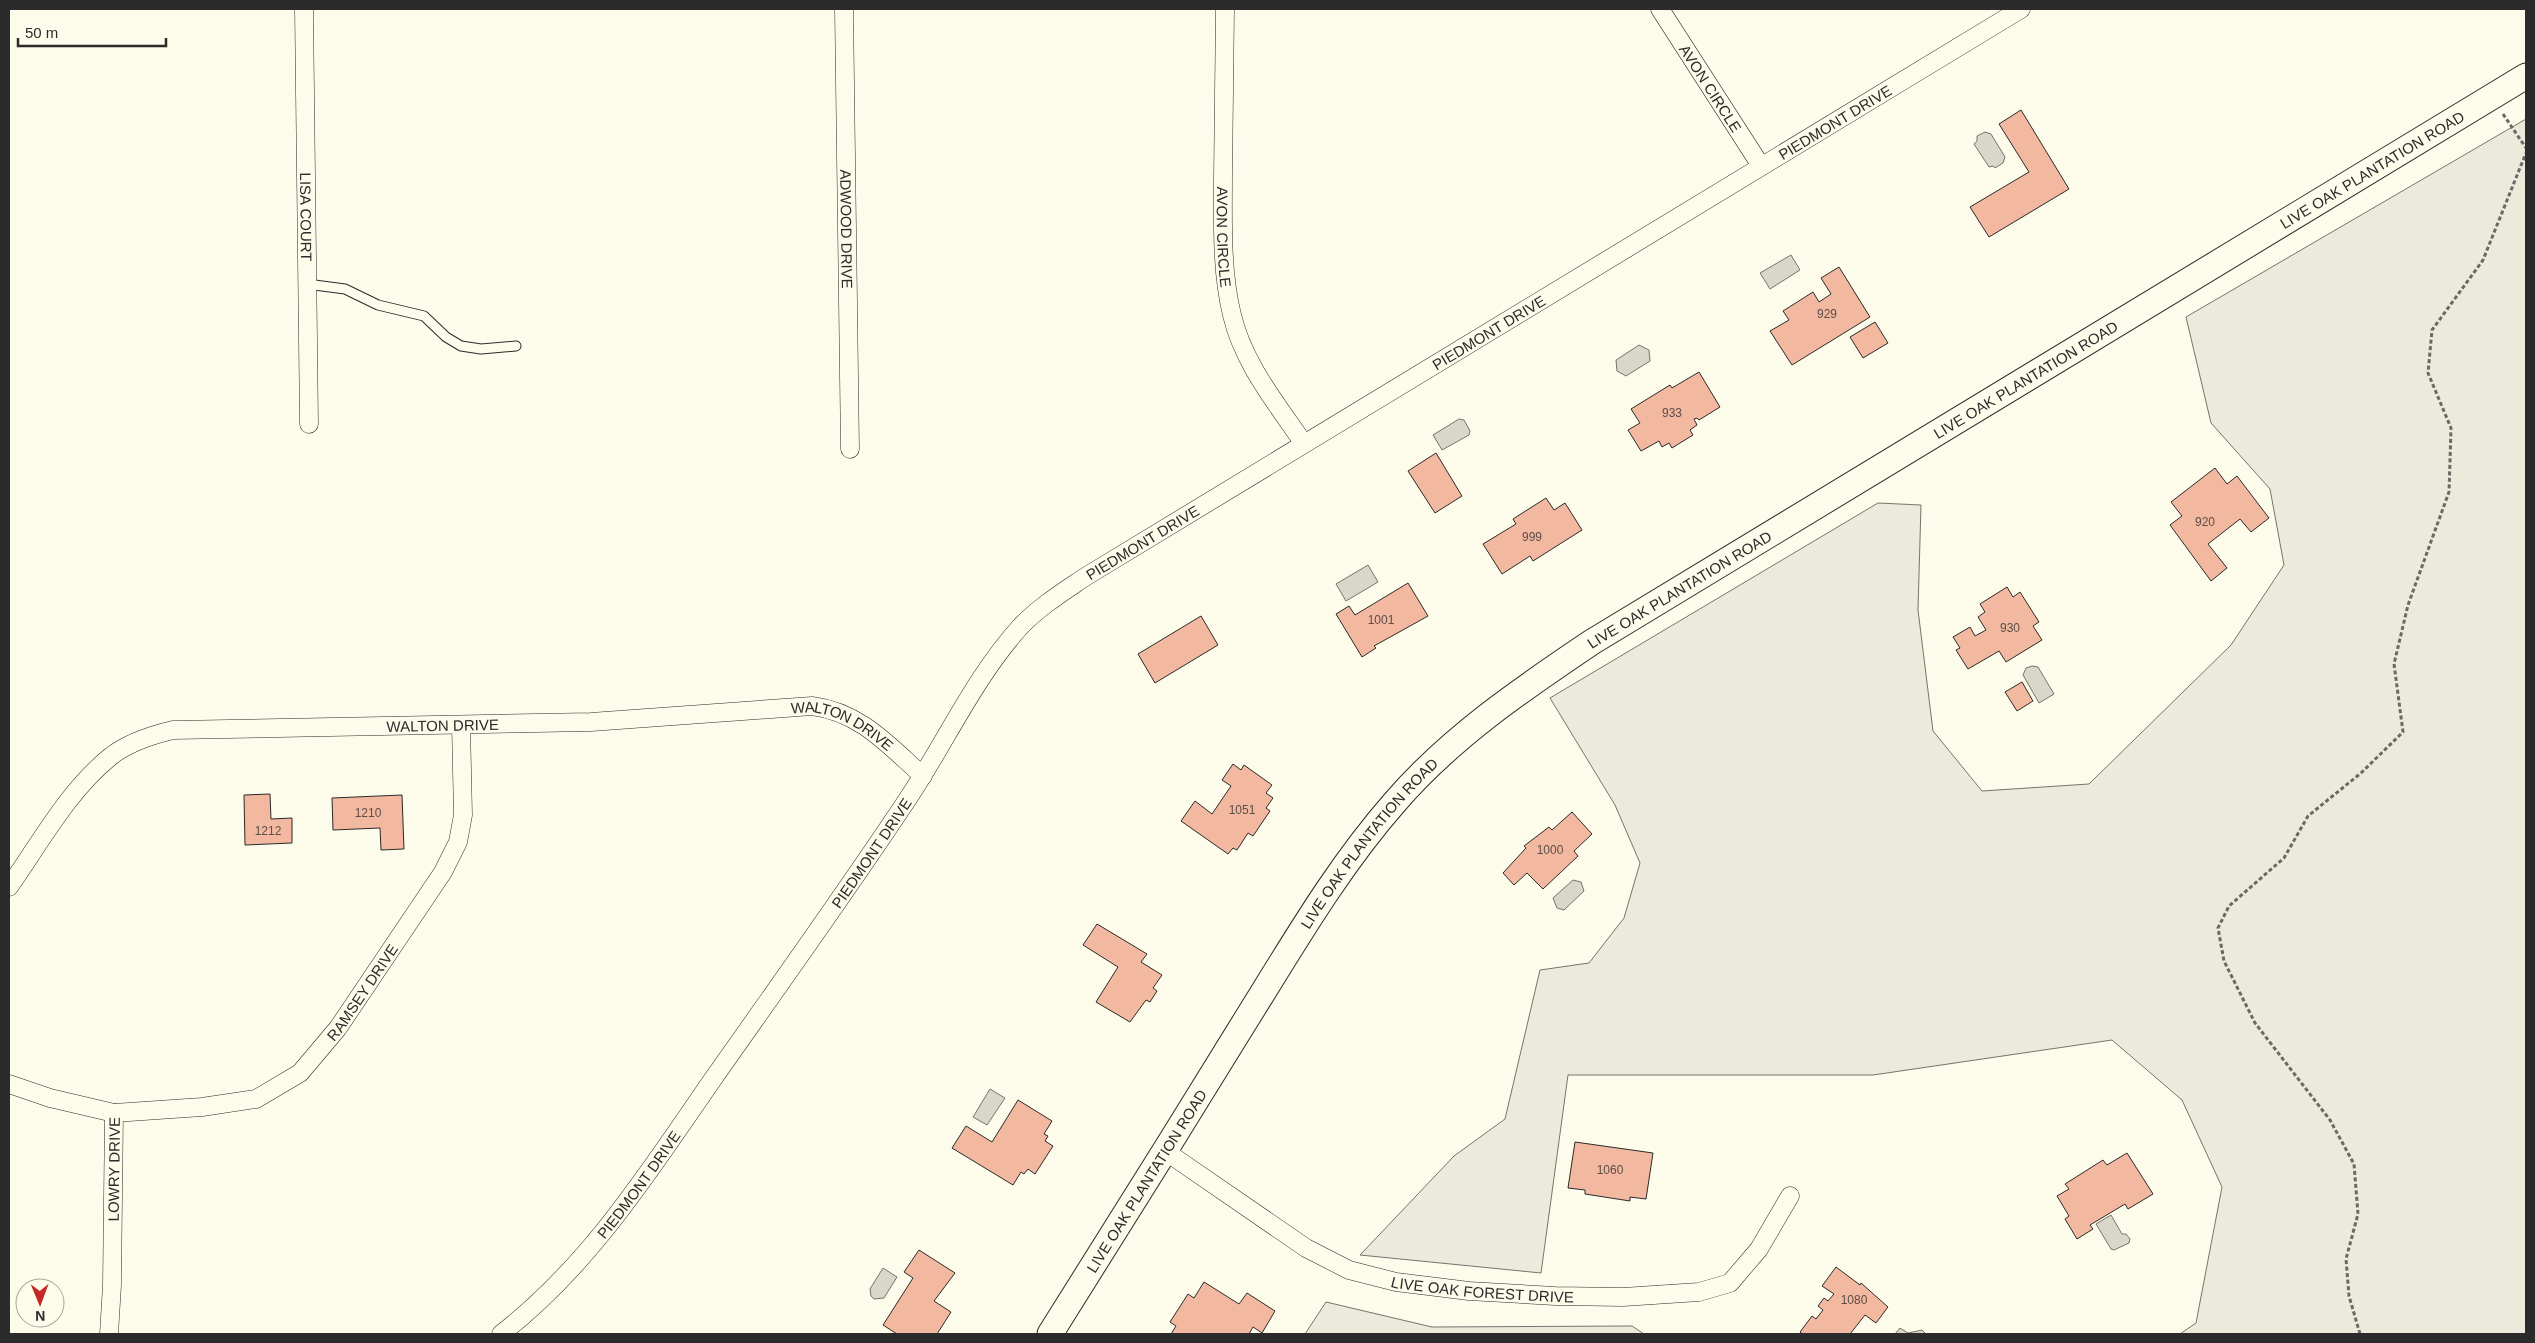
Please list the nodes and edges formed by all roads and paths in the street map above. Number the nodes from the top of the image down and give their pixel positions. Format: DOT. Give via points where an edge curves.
graph roads {
  1 [pos="304,9"];
  2 [pos="844,9"];
  3 [pos="1224,9"];
  4 [pos="1660,9"];
  5 [pos="2021,9"];
  6 [pos="2526,76"];
  7 [pos="2491,97"];
  8 [pos="2526,148"];
  9 [pos="2526,154"];
  10 [pos="1761,166"];
  11 [pos="307,284"];
  12 [pos="516,346"];
  13 [pos="309,424"];
  14 [pos="1304,444"];
  15 [pos="850,448"];
  16 [pos="461,725"];
  17 [pos="923,776"];
  18 [pos="9,887"];
  19 [pos="9,1084"];
  20 [pos="114,1114"];
  21 [pos="1165,1151"];
  22 [pos="1790,1196"];
  23 [pos="109,1334"];
  24 [pos="501,1334"];
  25 [pos="1050,1334"];
  26 [pos="2360,1334"];
  1 -- 11 [label="street, LISA COURT"];
  2 -- 15 [label="street, ADWOOD DRIVE"];
  3 -- 14 [label="street, AVON CIRCLE" via="1223,227 1225,276 1232,316 1242,345 1259,377"];
  4 -- 10 [label="street, AVON CIRCLE"];
  5 -- 10 [label="street, PIEDMONT DRIVE"];
  6 -- 7 [label="street, LIVE OAK PLANTATION ROAD"];
  7 -- 8 [label="path"];
  7 -- 21 [label="street, LIVE OAK PLANTATION ROAD" via="1592,642 1484,718 1396,800 1362,842 1302,931"];
  9 -- 26 [label="path" via="2483,260 2432,330 2428,373 2451,428 2449,492 2408,605 2394,664 2403,732 2362,773 2308,816 2284,858 2229,906 2218,928 2224,961 2255,1023 2330,1120 2354,1164 2358,1214 2346,1259 2349,1296"];
  10 -- 14 [label="street, PIEDMONT DRIVE"];
  11 -- 12 [label="lane" via="345,290 378,305 424,316 461,346 481,349"];
  11 -- 13 [label="street, LISA COURT"];
  14 -- 17 [label="street, PIEDMONT DRIVE" via="1085,577 1029,619 1007,643 982,680"];
  16 -- 17 [label="street, WALTON DRIVE" via="590,722 812,706 831,708 869,728"];
  16 -- 18 [label="street, WALTON DRIVE" via="173,730 152,735 111,756 80,787"];
  16 -- 20 [label="street, RAMSEY DRIVE" via="463,815 458,842 443,872 338,1028 300,1073 256,1098 202,1107"];
  17 -- 24 [label="street, PIEDMONT DRIVE" via="625,1204 587,1254 553,1290"];
  19 -- 20 [label="street, LOWRY DRIVE"];
  20 -- 23 [label="street, LOWRY DRIVE"];
  21 -- 22 [label="street, LIVE OAK FOREST DRIVE" via="1306,1248 1349,1270 1396,1282 1469,1291 1623,1296 1699,1292 1730,1283 1759,1249"];
  21 -- 25 [label="street, LIVE OAK PLANTATION ROAD"];
}
